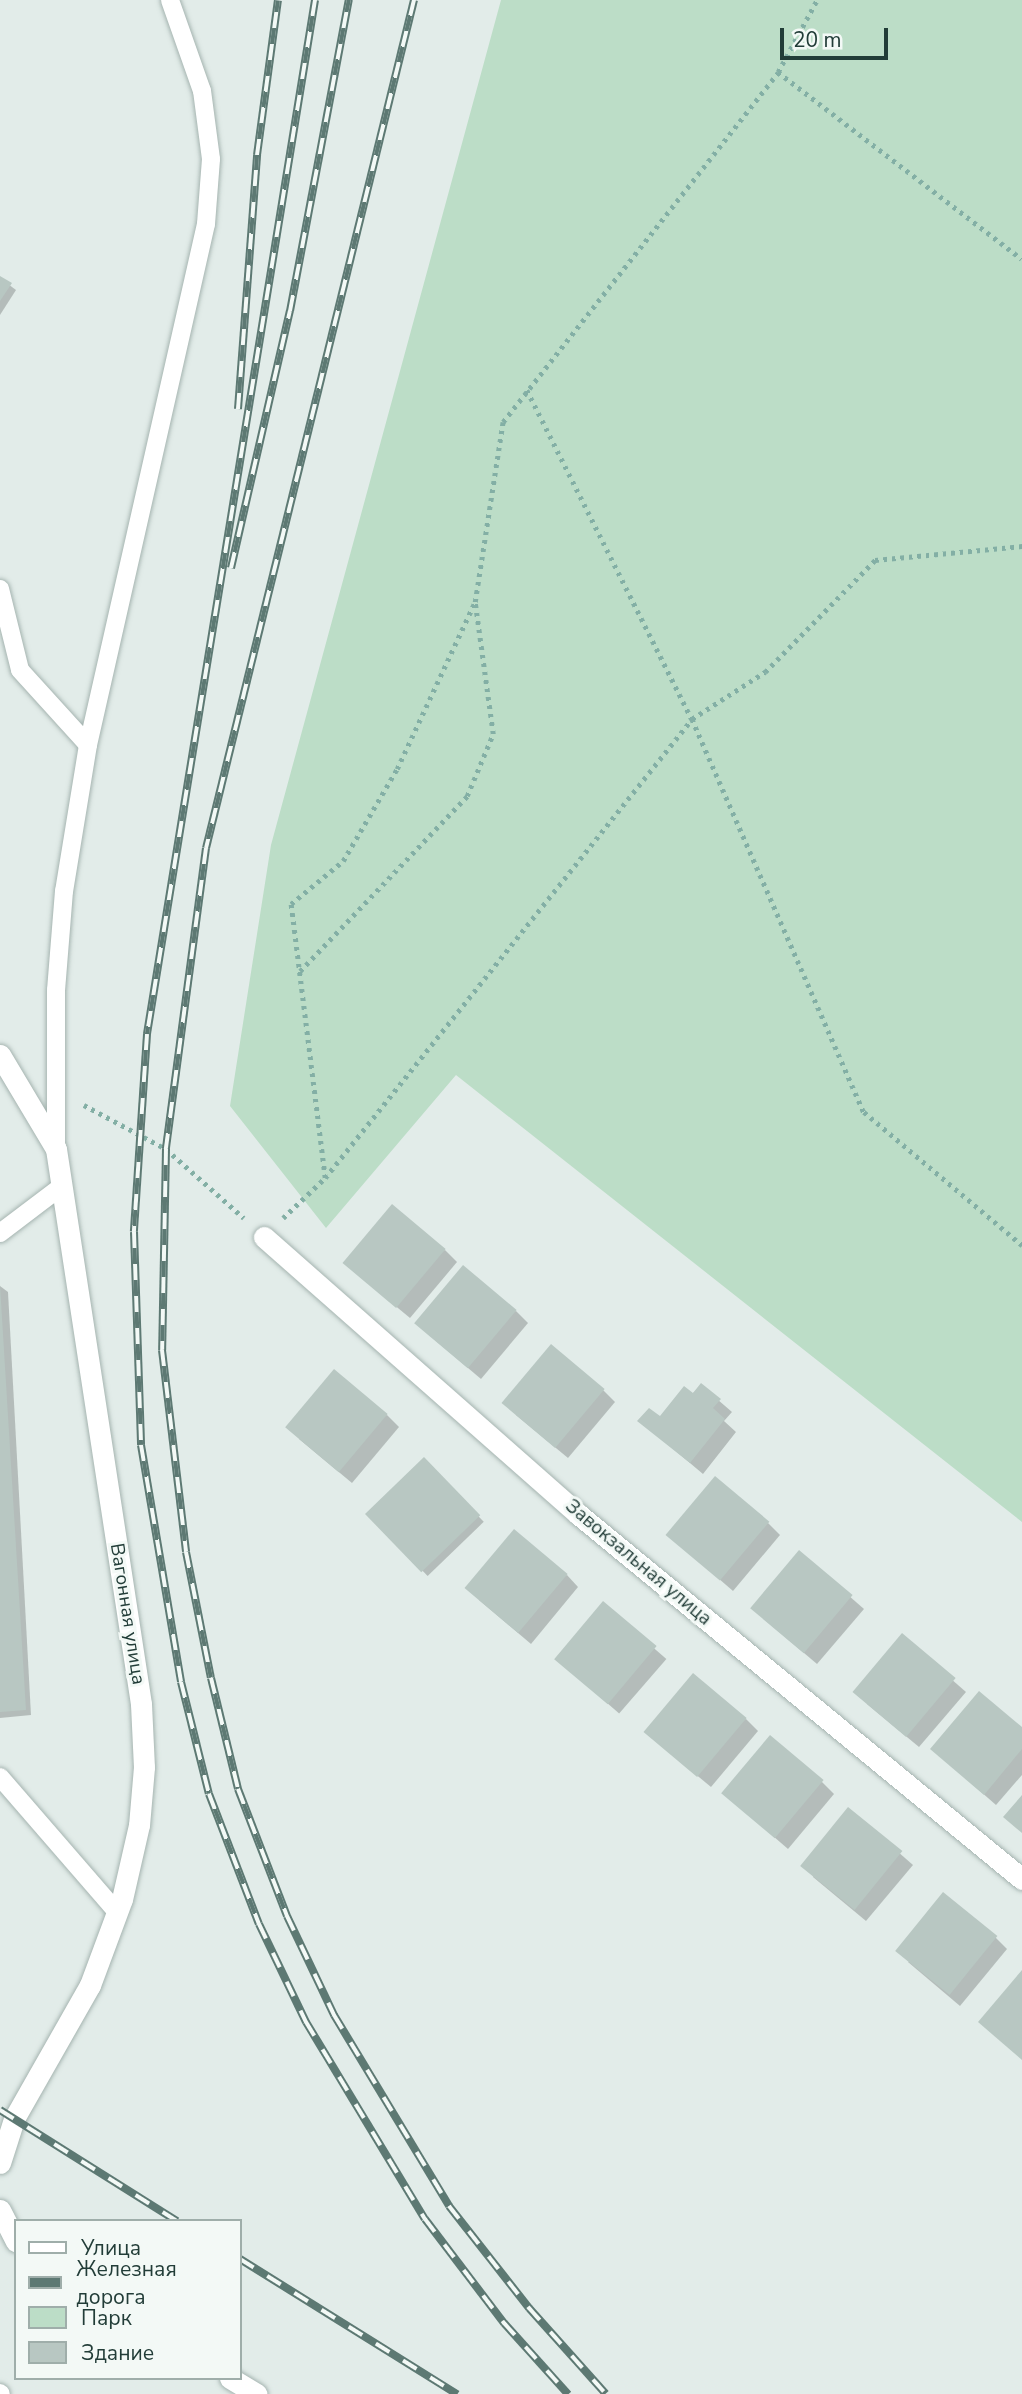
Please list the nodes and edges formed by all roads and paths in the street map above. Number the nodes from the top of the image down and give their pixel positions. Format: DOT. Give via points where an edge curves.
graph roads {
  1 [pos="170,0"];
  2 [pos="817,0"];
  3 [pos="778,72"];
  4 [pos="1022,259"];
  5 [pos="527,390"];
  6 [pos="1022,546"];
  7 [pos="0,589"];
  8 [pos="475,602"];
  9 [pos="692,719"];
  10 [pos="88,745"];
  11 [pos="299,972"];
  12 [pos="0,1055"];
  13 [pos="58,1091"];
  14 [pos="56,1149"];
  15 [pos="325,1178"];
  16 [pos="62,1186"];
  17 [pos="0,1233"];
  18 [pos="264,1237"];
  19 [pos="1022,1245"];
  20 [pos="0,1777"];
  21 [pos="1022,1880"];
  22 [pos="117,1912"];
  23 [pos="0,2163"];
  24 [pos="0,2210"];
  25 [pos="14,2237"];
  26 [pos="233,2380"];
  27 [pos="257,2394"];
  1 -- 10 [label="lane" via="202,91 211,159 206,223"];
  2 -- 3 [label="path"];
  3 -- 4 [label="path"];
  3 -- 5 [label="path"];
  5 -- 8 [label="path" via="503,422"];
  5 -- 9 [label="path"];
  6 -- 9 [label="path" via="875,561 765,672"];
  7 -- 10 [label="lane" via="20,670"];
  8 -- 11 [label="path" via="397,769 343,861 291,904"];
  8 -- 11 [label="path" via="493,734 467,796"];
  9 -- 15 [label="path"];
  9 -- 19 [label="path" via="864,1112"];
  10 -- 13 [label="lane" via="64,891 56,990"];
  11 -- 15 [label="path"];
  12 -- 14 [label="street, Вагонная улица"];
  13 -- 14 [label="lane"];
  13 -- 18 [label="path" via="166,1149"];
  14 -- 16 [label="street, Вагонная улица"];
  15 -- 18 [label="path"];
  16 -- 17 [label="lane"];
  16 -- 22 [label="street, Вагонная улица" via="141,1704 144,1767 139,1825"];
  18 -- 21 [label="street, Завокзальная улица" via="578,1514"];
  20 -- 22 [label="lane"];
  22 -- 23 [label="street, Вагонная улица" via="90,1984 14,2119"];
  24 -- 25 [label="street"];
  26 -- 27 [label="street"];
}
